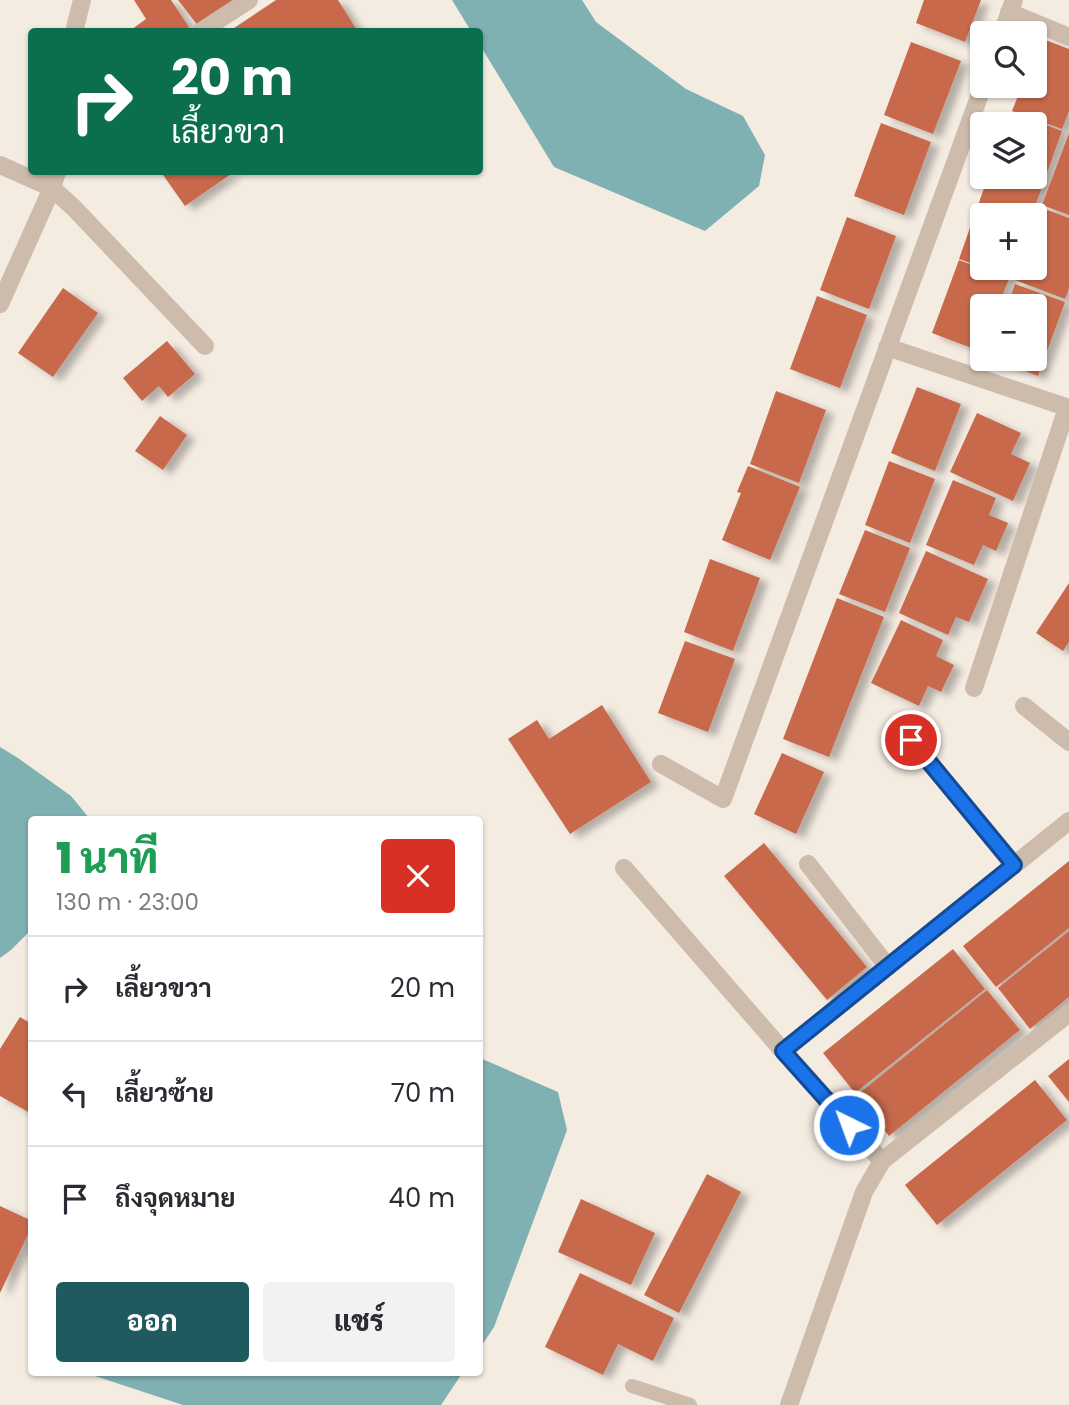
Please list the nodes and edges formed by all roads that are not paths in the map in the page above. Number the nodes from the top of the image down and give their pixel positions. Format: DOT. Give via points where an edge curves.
graph roads {
  1 [pos="82,0"];
  2 [pos="249,0"];
  3 [pos="1012,6"];
  4 [pos="75,28"];
  5 [pos="206,28"];
  6 [pos="1069,37"];
  7 [pos="978,98"];
  8 [pos="0,165"];
  9 [pos="28,173"];
  10 [pos="36,175"];
  11 [pos="54,180"];
  12 [pos="0,304"];
  13 [pos="205,346"];
  14 [pos="887,347"];
  15 [pos="1068,408"];
  16 [pos="974,688"];
  17 [pos="1024,706"];
  18 [pos="911,740"];
  19 [pos="1069,742"];
  20 [pos="661,764"];
  21 [pos="1069,821"];
  22 [pos="808,864"];
  23 [pos="1014,865"];
  24 [pos="624,868"];
  25 [pos="888,967"];
  26 [pos="1069,1013"];
  27 [pos="783,1051"];
  28 [pos="882,1161"];
  29 [pos="632,1385"];
  30 [pos="690,1405"];
  31 [pos="789,1405"];
  1 -- 4 [label="street"];
  2 -- 5 [label="street"];
  3 -- 6 [label="street"];
  7 -- 14 [label="street"];
  8 -- 9 [label="street"];
  10 -- 11 [label="street"];
  11 -- 12 [label="street"];
  11 -- 13 [label="street" via="74,208"];
  14 -- 15 [label="street"];
  14 -- 20 [label="street" via="723,799"];
  15 -- 16 [label="street"];
  17 -- 19 [label="street"];
  18 -- 23 [label="street"];
  21 -- 23 [label="street"];
  22 -- 25 [label="street"];
  23 -- 25 [label="street"];
  24 -- 27 [label="street"];
  25 -- 27 [label="street"];
  26 -- 28 [label="street"];
  27 -- 28 [label="street"];
  28 -- 31 [label="street" via="864,1192"];
  29 -- 30 [label="lane"];
}
